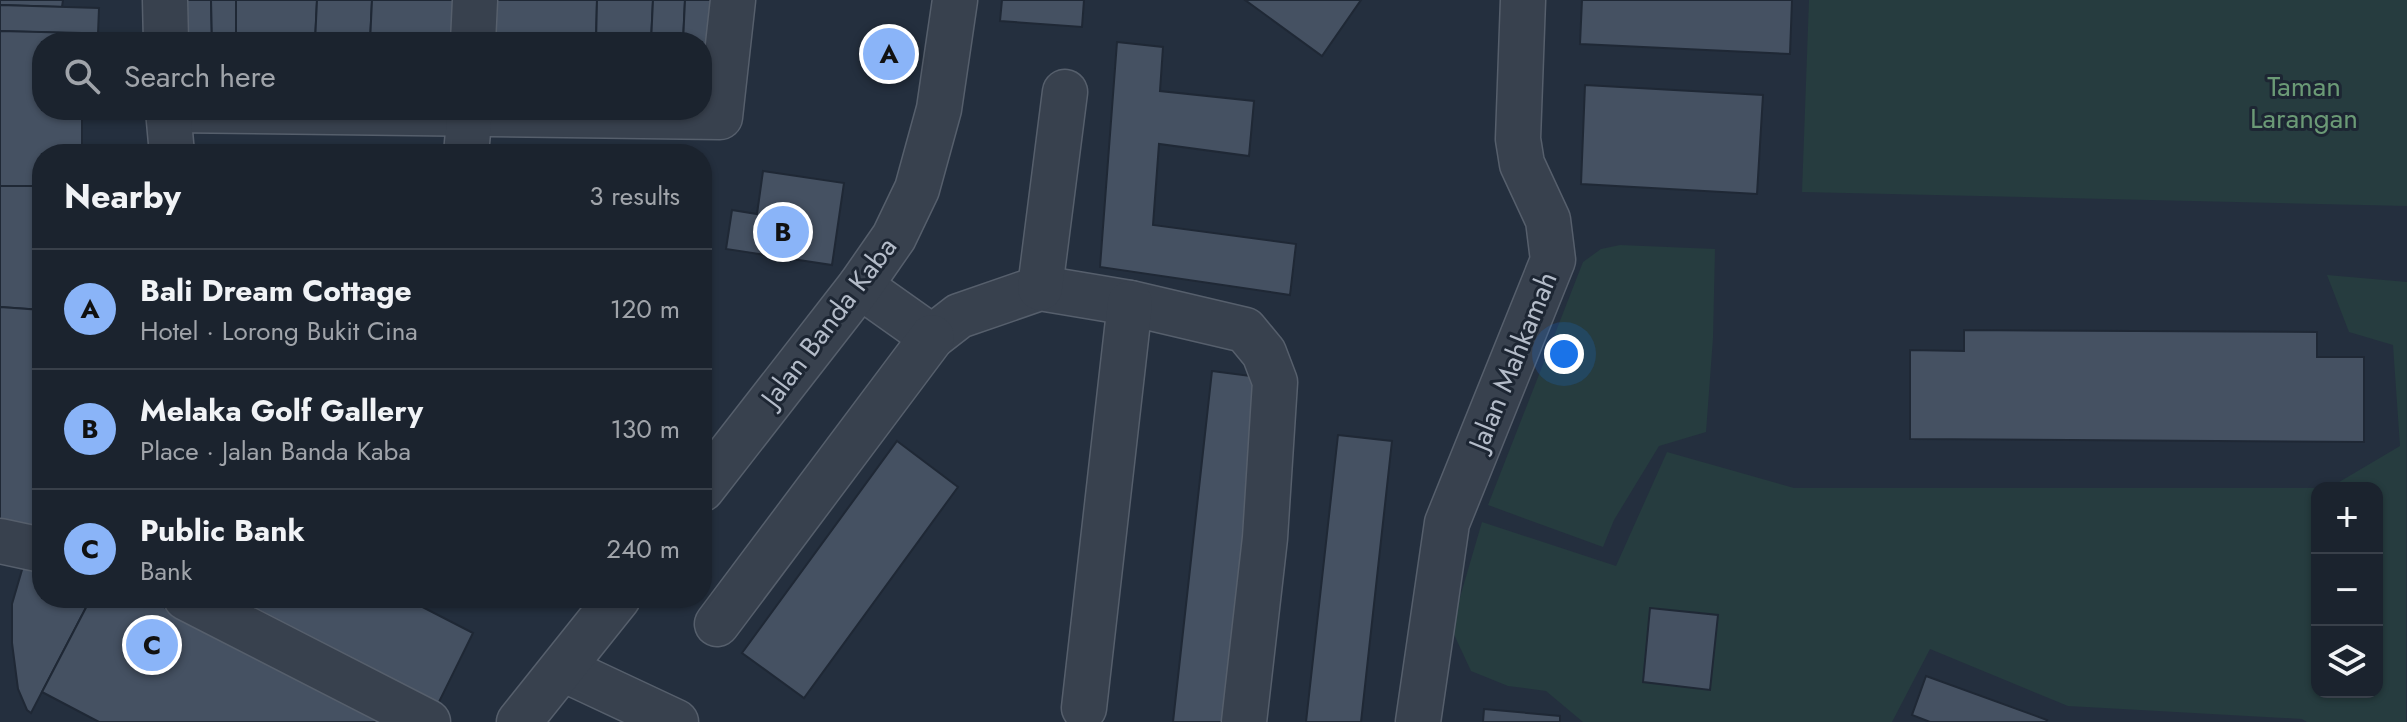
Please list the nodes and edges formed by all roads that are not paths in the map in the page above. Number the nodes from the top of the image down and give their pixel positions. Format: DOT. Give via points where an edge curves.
graph roads {
  1 [pos="165,0"];
  2 [pos="475,0"];
  3 [pos="733,0"];
  4 [pos="926,0"];
  5 [pos="955,0"];
  6 [pos="1523,0"];
  7 [pos="166,32"];
  8 [pos="473,32"];
  9 [pos="1065,92"];
  10 [pos="939,109"];
  11 [pos="712,117"];
  12 [pos="169,120"];
  13 [pos="369,120"];
  14 [pos="626,120"];
  15 [pos="469,125"];
  16 [pos="171,144"];
  17 [pos="860,286"];
  18 [pos="1040,288"];
  19 [pos="1130,303"];
  20 [pos="932,337"];
  21 [pos="712,476"];
  22 [pos="0,541"];
  23 [pos="32,548"];
  24 [pos="206,608"];
  25 [pos="610,608"];
  26 [pos="717,624"];
  27 [pos="563,669"];
  28 [pos="1084,708"];
  29 [pos="428,722"];
  30 [pos="519,722"];
  31 [pos="676,722"];
  32 [pos="1244,722"];
  33 [pos="1418,722"];
  1 -- 7 [label="street"];
  2 -- 8 [label="street"];
  3 -- 11 [label="street" via="720,117"];
  4 -- 10 [label="street" via="935,32"];
  5 -- 10 [label="street, Jalan Banda Kaba"];
  6 -- 33 [label="street, Jalan Mahkamah" via="1518,139 1522,164 1548,220 1553,260 1447,523"];
  9 -- 18 [label="street"];
  10 -- 17 [label="street, Jalan Banda Kaba" via="917,189 894,237"];
  12 -- 16 [label="street"];
  13 -- 15 [label="street"];
  14 -- 15 [label="street"];
  17 -- 20 [label="street"];
  17 -- 21 [label="street, Jalan Banda Kaba"];
  18 -- 19 [label="street"];
  18 -- 20 [label="street" via="959,316"];
  19 -- 28 [label="street"];
  19 -- 32 [label="street" via="1245,330 1264,353 1275,382 1265,538"];
  20 -- 26 [label="street"];
  22 -- 23 [label="street"];
  24 -- 29 [label="street"];
  25 -- 27 [label="street"];
  27 -- 30 [label="street"];
  27 -- 31 [label="street"];
}
